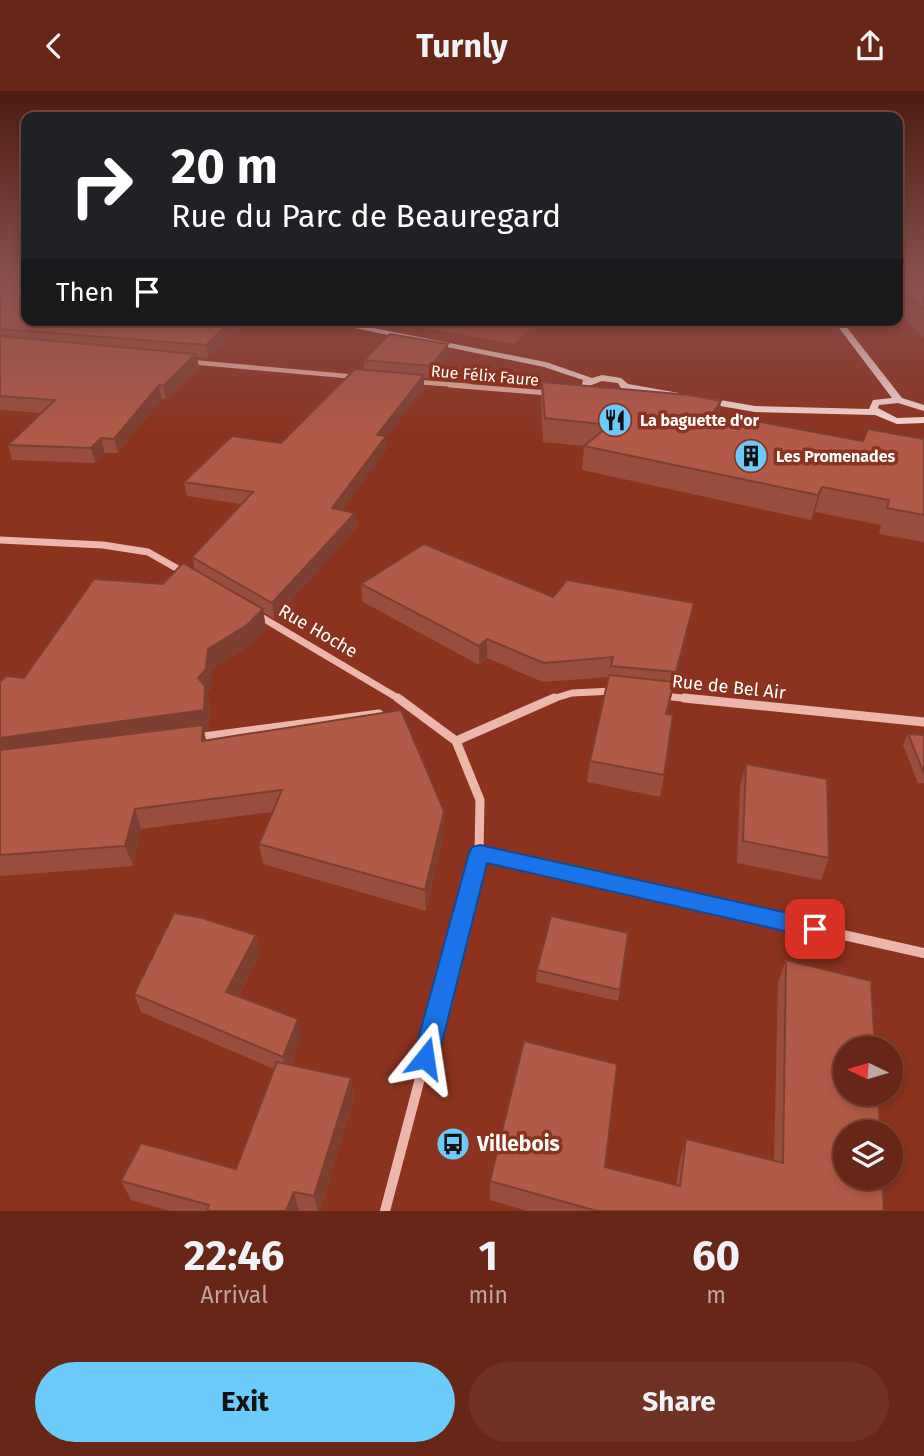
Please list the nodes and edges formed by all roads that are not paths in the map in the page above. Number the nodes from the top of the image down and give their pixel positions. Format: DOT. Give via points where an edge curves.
graph roads {
  1 [pos="372,330"];
  2 [pos="845,330"];
  3 [pos="186,362"];
  4 [pos="367,378"];
  5 [pos="590,380"];
  6 [pos="409,381"];
  7 [pos="627,387"];
  8 [pos="591,392"];
  9 [pos="558,393"];
  10 [pos="580,393"];
  11 [pos="899,400"];
  12 [pos="924,408"];
  13 [pos="876,412"];
  14 [pos="924,421"];
  15 [pos="0,540"];
  16 [pos="197,579"];
  17 [pos="245,607"];
  18 [pos="629,693"];
  19 [pos="656,695"];
  20 [pos="417,709"];
  21 [pos="924,722"];
  22 [pos="192,739"];
  23 [pos="456,741"];
  24 [pos="480,853"];
  25 [pos="924,953"];
  26 [pos="385,1211"];
  1 -- 5 [label="main road" via="546,365"];
  2 -- 11 [label="main road"];
  3 -- 4 [label="street"];
  5 -- 7 [label="main road" via="616,379"];
  5 -- 8 [label="main road" via="584,384"];
  6 -- 9 [label="street, Rue Félix Faure"];
  7 -- 8 [label="main road" via="612,395"];
  7 -- 13 [label="main road" via="755,409"];
  8 -- 10 [label="street"];
  11 -- 12 [label="main road"];
  11 -- 13 [label="main road" via="876,402"];
  13 -- 14 [label="main road" via="895,421"];
  15 -- 16 [label="street" via="148,552"];
  17 -- 20 [label="street, Rue Hoche"];
  18 -- 23 [label="street" via="589,689 541,701"];
  19 -- 21 [label="street, Rue de Bel Air"];
  20 -- 22 [label="street"];
  20 -- 23 [label="street, Rue Hoche"];
  23 -- 24 [label="street" via="480,800"];
  24 -- 25 [label="street"];
  24 -- 26 [label="street"];
}
